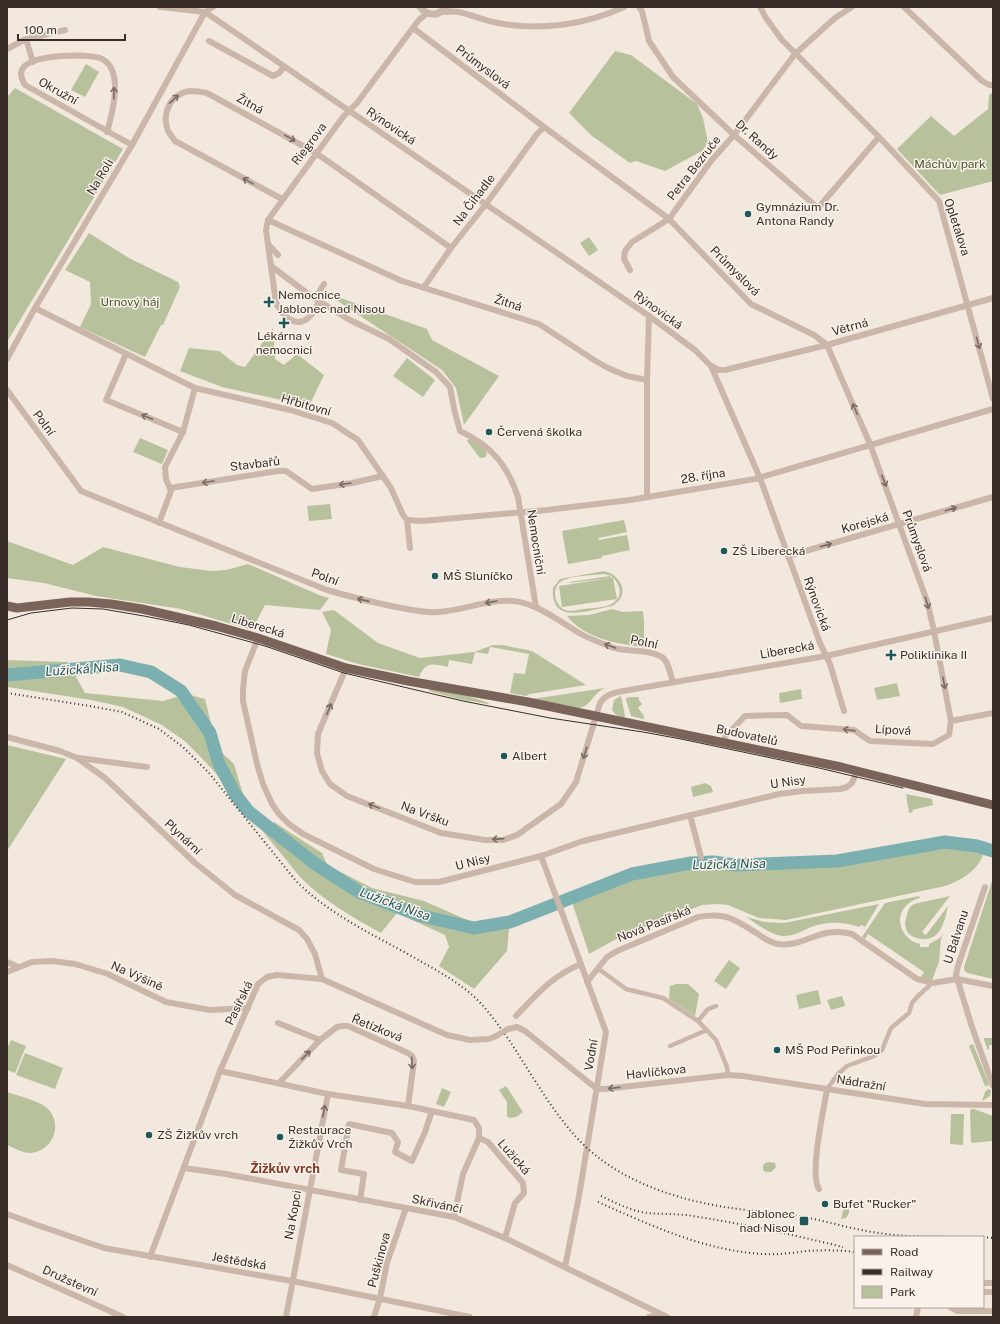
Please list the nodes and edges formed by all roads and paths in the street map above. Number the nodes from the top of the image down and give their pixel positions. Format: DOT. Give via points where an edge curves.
graph roads {
  1 [pos="160,7"];
  2 [pos="213,7"];
  3 [pos="420,7"];
  4 [pos="624,7"];
  5 [pos="639,7"];
  6 [pos="760,7"];
  7 [pos="852,7"];
  8 [pos="904,7"];
  9 [pos="456,9"];
  10 [pos="443,10"];
  11 [pos="205,12"];
  12 [pos="427,13"];
  13 [pos="418,21"];
  14 [pos="413,28"];
  15 [pos="65,30"];
  16 [pos="26,39"];
  17 [pos="209,41"];
  18 [pos="7,48"];
  19 [pos="796,54"];
  20 [pos="33,62"];
  21 [pos="284,67"];
  22 [pos="993,85"];
  23 [pos="349,111"];
  24 [pos="544,128"];
  25 [pos="107,132"];
  26 [pos="734,135"];
  27 [pos="878,137"];
  28 [pos="132,145"];
  29 [pos="316,153"];
  30 [pos="282,199"];
  31 [pos="486,204"];
  32 [pos="669,219"];
  33 [pos="268,220"];
  34 [pos="269,245"];
  35 [pos="451,248"];
  36 [pos="278,255"];
  37 [pos="271,266"];
  38 [pos="630,270"];
  39 [pos="324,284"];
  40 [pos="424,287"];
  41 [pos="993,298"];
  42 [pos="317,299"];
  43 [pos="968,306"];
  44 [pos="35,308"];
  45 [pos="649,316"];
  46 [pos="827,345"];
  47 [pos="126,354"];
  48 [pos="7,359"];
  49 [pos="711,366"];
  50 [pos="647,380"];
  51 [pos="195,388"];
  52 [pos="7,390"];
  53 [pos="993,399"];
  54 [pos="993,409"];
  55 [pos="183,432"];
  56 [pos="870,444"];
  57 [pos="507,470"];
  58 [pos="383,476"];
  59 [pos="760,478"];
  60 [pos="170,488"];
  61 [pos="647,496"];
  62 [pos="518,497"];
  63 [pos="993,498"];
  64 [pos="521,513"];
  65 [pos="407,520"];
  66 [pos="159,523"];
  67 [pos="899,524"];
  68 [pos="410,548"];
  69 [pos="788,556"];
  70 [pos="536,607"];
  71 [pos="9,608"];
  72 [pos="993,618"];
  73 [pos="934,631"];
  74 [pos="258,638"];
  75 [pos="826,656"];
  76 [pos="346,668"];
  77 [pos="673,682"];
  78 [pos="494,696"];
  79 [pos="844,711"];
  80 [pos="993,713"];
  81 [pos="597,716"];
  82 [pos="951,721"];
  83 [pos="7,737"];
  84 [pos="723,742"];
  85 [pos="77,758"];
  86 [pos="147,767"];
  87 [pos="857,771"];
  88 [pos="993,805"];
  89 [pos="690,815"];
  90 [pos="541,856"];
  91 [pos="701,857"];
  92 [pos="985,887"];
  93 [pos="7,962"];
  94 [pos="581,964"];
  95 [pos="18,968"];
  96 [pos="598,969"];
  97 [pos="7,972"];
  98 [pos="322,979"];
  99 [pos="957,979"];
  100 [pos="587,982"];
  101 [pos="930,983"];
  102 [pos="993,986"];
  103 [pos="716,1006"];
  104 [pos="248,1008"];
  105 [pos="516,1016"];
  106 [pos="698,1021"];
  107 [pos="278,1023"];
  108 [pos="707,1030"];
  109 [pos="320,1040"];
  110 [pos="670,1046"];
  111 [pos="220,1071"];
  112 [pos="728,1076"];
  113 [pos="279,1083"];
  114 [pos="993,1086"];
  115 [pos="597,1089"];
  116 [pos="827,1089"];
  117 [pos="328,1094"];
  118 [pos="993,1105"];
  119 [pos="408,1106"];
  120 [pos="432,1111"];
  121 [pos="479,1138"];
  122 [pos="184,1168"];
  123 [pos="819,1189"];
  124 [pos="309,1190"];
  125 [pos="360,1200"];
  126 [pos="406,1208"];
  127 [pos="7,1214"];
  128 [pos="454,1217"];
  129 [pos="505,1238"];
  130 [pos="150,1257"];
  131 [pos="7,1265"];
  132 [pos="565,1267"];
  133 [pos="292,1281"];
  134 [pos="380,1298"];
  135 [pos="952,1308"];
  136 [pos="993,1311"];
  137 [pos="452,1315"];
  138 [pos="664,1316"];
  139 [pos="123,1317"];
  140 [pos="286,1317"];
  141 [pos="374,1317"];
  142 [pos="470,1317"];
  143 [pos="649,1317"];
  1 -- 11 [label="street, Rýnovická"];
  2 -- 11 [label="street, Na Roli"];
  3 -- 12 [label="street, Riegrova"];
  3 -- 13 [label="street, Riegrova"];
  4 -- 9 [label="street" via="586,20 536,26 497,23"];
  5 -- 26 [label="street, Dr. Randy" via="649,41 662,62"];
  6 -- 19 [label="street, Opletalova" via="782,40"];
  7 -- 19 [label="street, Petra Bezruče"];
  8 -- 22 [label="street" via="982,81"];
  9 -- 10 [label="street"];
  10 -- 12 [label="street" via="436,14"];
  11 -- 21 [label="street, Rýnovická"];
  11 -- 28 [label="street, Na Roli"];
  12 -- 13 [label="street, Riegrova"];
  13 -- 14 [label="street, Riegrova"];
  14 -- 23 [label="street, Riegrova"];
  14 -- 24 [label="street, Průmyslová"];
  15 -- 16 [label="street"];
  16 -- 18 [label="street"];
  16 -- 20 [label="street, Okružní"];
  17 -- 21 [label="street" via="273,76"];
  19 -- 26 [label="street, Petra Bezruče"];
  19 -- 27 [label="street, Opletalova"];
  20 -- 25 [label="street, Okružní" via="22,69 21,78 24,85"];
  25 -- 20 [label="street, Okružní, one-way" via="114,107 114,78 108,63 102,58 78,55 48,57"];
  21 -- 23 [label="street, Rýnovická"];
  23 -- 29 [label="street, Riegrova"];
  23 -- 31 [label="street, Rýnovická"];
  24 -- 31 [label="street, Na Čihadle"];
  24 -- 32 [label="street, Průmyslová"];
  25 -- 28 [label="street, Okružní"];
  26 -- 27 [label="street, Dr. Randy" via="818,208"];
  26 -- 32 [label="street, Petra Bezruče"];
  27 -- 43 [label="street, Opletalova" via="939,201"];
  28 -- 44 [label="street, Na Roli"];
  29 -- 30 [label="street, Riegrova"];
  30 -- 29 [label="street, Žitná, one-way" via="175,142 168,130 166,118 167,107 172,99 181,93 192,91 207,93"];
  29 -- 35 [label="street, Žitná"];
  30 -- 33 [label="street, Riegrova"];
  31 -- 35 [label="street, Na Čihadle"];
  31 -- 45 [label="street, Rýnovická"];
  32 -- 38 [label="street, Petra Bezruče" via="632,242 625,250 624,259"];
  32 -- 46 [label="street, Průmyslová" via="751,304 814,335"];
  33 -- 34 [label="street" via="266,230"];
  33 -- 40 [label="street, Žitná" via="402,281"];
  34 -- 36 [label="street"];
  34 -- 37 [label="street"];
  35 -- 40 [label="street, Na Čihadle"];
  37 -- 42 [label="street"];
  37 -- 42 [label="street" via="275,297 285,317 296,322 306,319 311,315"];
  39 -- 42 [label="street"];
  40 -- 50 [label="street, Žitná" via="539,324 608,368 627,376"];
  41 -- 43 [label="street, Větrná"];
  42 -- 57 [label="street" via="348,320 389,339 436,372 450,387 460,431 488,448"];
  43 -- 46 [label="street, Větrná"];
  43 -- 53 [label="street, Opletalova, one-way"];
  44 -- 47 [label="street, Hřbitovní"];
  44 -- 48 [label="street, Na Roli"];
  45 -- 49 [label="street, Rýnovická" via="695,350"];
  45 -- 50 [label="street"];
  46 -- 49 [label="street, Větrná" via="725,370"];
  56 -- 46 [label="street, Průmyslová, one-way"];
  47 -- 51 [label="street, Hřbitovní"];
  55 -- 47 [label="street, one-way" via="106,400"];
  49 -- 59 [label="street, Rýnovická"];
  50 -- 61 [label="street"];
  51 -- 55 [label="street"];
  51 -- 58 [label="street, Hřbitovní" via="290,410 332,423 358,440"];
  52 -- 66 [label="street, Polní" via="81,491"];
  54 -- 56 [label="street, 28. října"];
  55 -- 60 [label="street" via="165,467"];
  56 -- 59 [label="street, 28. října"];
  56 -- 67 [label="street, Průmyslová, one-way"];
  57 -- 62 [label="street, Nemocniční"];
  57 -- 62 [label="street" via="510,485"];
  58 -- 60 [label="street, Stavbařů, one-way" via="312,490 286,471 278,471"];
  58 -- 65 [label="street, Hřbitovní"];
  59 -- 61 [label="street, 28. října"];
  59 -- 69 [label="street, Rýnovická"];
  60 -- 66 [label="street" via="170,496"];
  61 -- 64 [label="street, 28. října"];
  62 -- 64 [label="street, Nemocniční"];
  67 -- 63 [label="street, Korejská, one-way"];
  64 -- 65 [label="street, 28. října"];
  64 -- 70 [label="street, Nemocniční"];
  65 -- 68 [label="street, Hřbitovní"];
  70 -- 66 [label="street, Polní, one-way" via="513,601 499,601 425,612 342,595"];
  69 -- 67 [label="street, Korejská, one-way"];
  67 -- 73 [label="street, Průmyslová, one-way" via="927,602"];
  69 -- 75 [label="street, Rýnovická"];
  77 -- 70 [label="street, Polní, one-way" via="663,658 613,648 582,634"];
  71 -- 74 [label="main road, Liberecká" via="70,602 111,604 201,622"];
  72 -- 73 [label="street, Liberecká"];
  73 -- 75 [label="street, Liberecká"];
  73 -- 82 [label="street, one-way"];
  74 -- 76 [label="main road, Liberecká"];
  74 -- 90 [label="street, U Nisy" via="245,671 243,701 263,784 272,804 289,824 303,834 374,869 415,882 439,882"];
  75 -- 77 [label="street, Liberecká"];
  75 -- 79 [label="street, Rýnovická"];
  76 -- 78 [label="main road, Liberecká"];
  81 -- 76 [label="street, Na Vršku, one-way" via="576,782 561,804 517,835 503,840 485,840 441,833 347,796 330,784 322,771 317,754 318,734"];
  77 -- 81 [label="street, Liberecká" via="609,694 600,703"];
  78 -- 81 [label="main road, Budovatelů"];
  80 -- 82 [label="street"];
  81 -- 84 [label="main road, Budovatelů"];
  82 -- 84 [label="street, Lípová, one-way" via="948,735 933,744 870,741 854,730 801,726 787,715 745,716 725,736"];
  83 -- 85 [label="street, Plynární"];
  84 -- 87 [label="main road, Budovatelů"];
  85 -- 86 [label="street"];
  85 -- 98 [label="street, Plynární" via="105,778 180,850 235,894 299,930 315,954"];
  87 -- 88 [label="main road, Budovatelů"];
  87 -- 89 [label="street, U Nisy" via="852,783 840,789 802,790"];
  89 -- 90 [label="street, U Nisy" via="583,841"];
  89 -- 91 [label="street"];
  90 -- 94 [label="street, Vodní"];
  92 -- 99 [label="street, U Balvanu" via="956,972"];
  93 -- 95 [label="street"];
  94 -- 100 [label="street, Vodní"];
  94 -- 105 [label="street" via="550,981"];
  95 -- 97 [label="street, Na Výšině"];
  95 -- 104 [label="street, Na Výšině" via="32,962 75,964 108,974 166,1002 210,1010"];
  96 -- 100 [label="street, Nová Pasířská"];
  96 -- 101 [label="street, Nová Pasířská" via="607,957 617,951 698,917 721,915 733,919 776,944 792,944 829,932 843,931 852,934 917,979"];
  96 -- 106 [label="street" via="626,989 663,998"];
  98 -- 104 [label="street, Pasířská" via="277,975 267,977 258,984"];
  98 -- 115 [label="street, Pasířská, bridge" via="447,1035 470,1040 489,1039 517,1027"];
  99 -- 101 [label="street"];
  99 -- 102 [label="street"];
  99 -- 114 [label="street, U Balvanu"];
  100 -- 115 [label="street, Vodní" via="606,1032"];
  101 -- 116 [label="street" via="912,1003 907,1015 891,1028 882,1050 874,1056 847,1066"];
  103 -- 106 [label="street" via="708,1009"];
  104 -- 111 [label="street, Pasířská"];
  106 -- 108 [label="street"];
  107 -- 109 [label="street"];
  108 -- 110 [label="street"];
  108 -- 112 [label="street" via="716,1040"];
  113 -- 109 [label="street, Řetízková, one-way"];
  109 -- 119 [label="street, Řetízková, one-way" via="337,1028 348,1026 408,1053 414,1061"];
  111 -- 113 [label="street"];
  111 -- 122 [label="street, Pasířská"];
  112 -- 115 [label="street, Havlíčkova, one-way"];
  112 -- 116 [label="street, Havlíčkova"];
  113 -- 117 [label="street"];
  115 -- 132 [label="street, Vodní"];
  116 -- 118 [label="street, Nádražní" via="925,1104"];
  116 -- 123 [label="street, Nádražní" via="815,1170 816,1185"];
  117 -- 119 [label="street"];
  124 -- 117 [label="street, Na Kopci, one-way"];
  119 -- 120 [label="street"];
  120 -- 121 [label="street, Lužická" via="474,1120 479,1128"];
  120 -- 125 [label="street" via="412,1160 394,1152 398,1142 392,1133 349,1124 341,1170 364,1174"];
  121 -- 128 [label="street, Lužická" via="463,1174"];
  121 -- 129 [label="street, Lužická" via="488,1142 523,1183 524,1192 515,1203"];
  122 -- 124 [label="street, Skřivánčí"];
  122 -- 130 [label="street, Pasířská"];
  124 -- 125 [label="street, Skřivánčí"];
  124 -- 133 [label="street, Na Kopci"];
  125 -- 126 [label="street, Skřivánčí"];
  126 -- 128 [label="street, Skřivánčí"];
  126 -- 134 [label="street, Puškinova" via="387,1263"];
  127 -- 130 [label="street, Ještědská" via="104,1248"];
  128 -- 129 [label="street, Skřivánčí"];
  129 -- 132 [label="street, Skřivánčí"];
  130 -- 133 [label="street, Ještědská"];
  131 -- 139 [label="street, Družstevní"];
  132 -- 138 [label="street, Skřivánčí"];
  133 -- 134 [label="street, Ještědská"];
  133 -- 140 [label="street, Na Kopci"];
  134 -- 137 [label="street, Ještědská"];
  134 -- 141 [label="street, Puškinova"];
  135 -- 136 [label="street" via="957,1311"];
  137 -- 142 [label="street, Ještědská"];
  138 -- 143 [label="street"];
}
